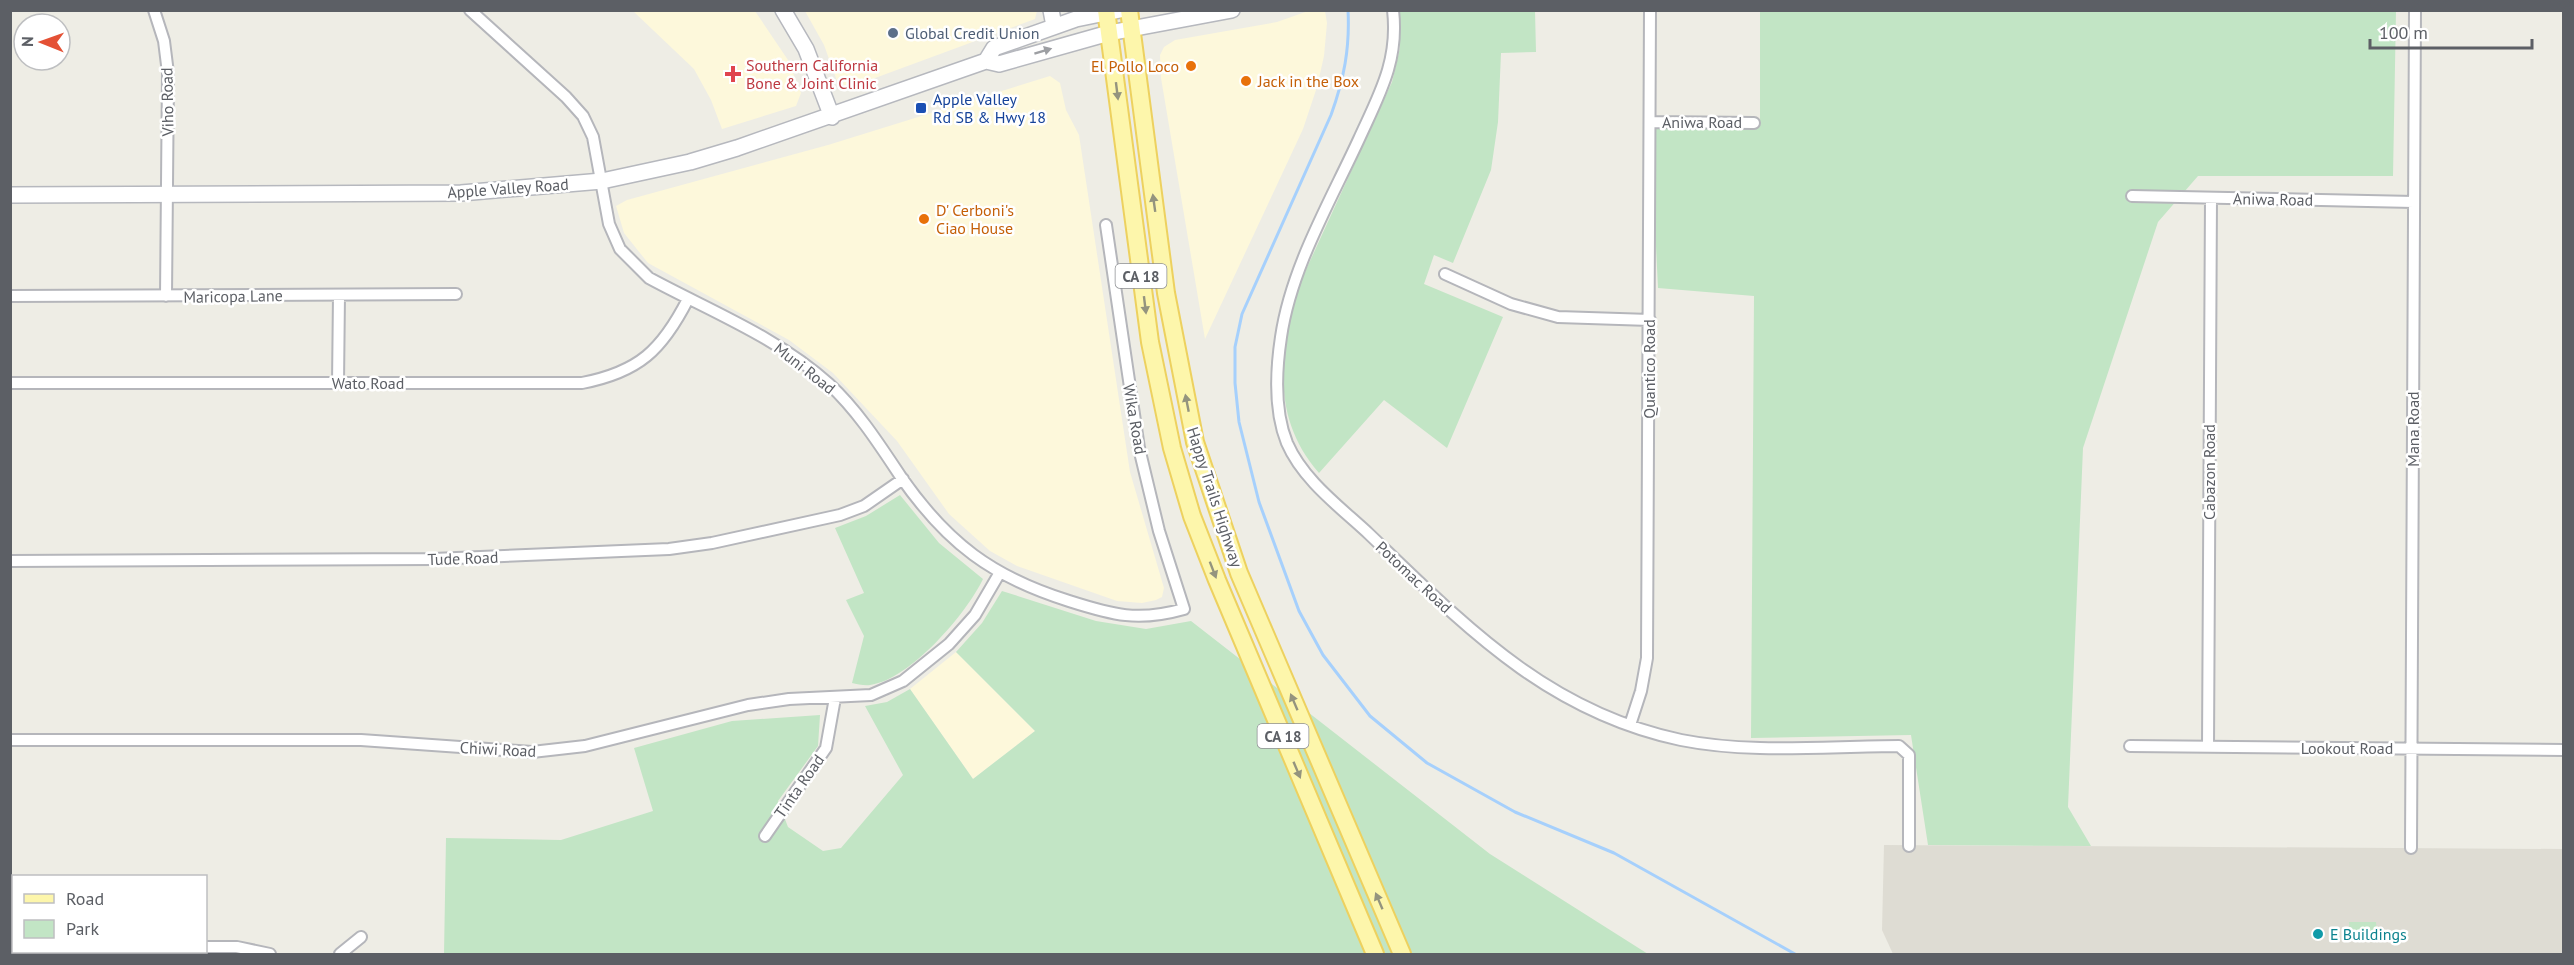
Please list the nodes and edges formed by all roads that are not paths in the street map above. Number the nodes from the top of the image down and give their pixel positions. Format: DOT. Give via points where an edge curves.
graph roads {
  1 [pos="154,10"];
  2 [pos="470,10"];
  3 [pos="783,10"];
  4 [pos="1051,10"];
  5 [pos="1130,10"];
  6 [pos="1232,10"];
  7 [pos="1393,10"];
  8 [pos="1650,10"];
  9 [pos="2415,10"];
  10 [pos="1111,11"];
  11 [pos="1054,26"];
  12 [pos="1132,29"];
  13 [pos="1109,33"];
  14 [pos="987,61"];
  15 [pos="832,117"];
  16 [pos="1650,122"];
  17 [pos="1754,123"];
  18 [pos="602,180"];
  19 [pos="10,195"];
  20 [pos="167,196"];
  21 [pos="2132,196"];
  22 [pos="2211,198"];
  23 [pos="2414,202"];
  24 [pos="1106,225"];
  25 [pos="1446,274"];
  26 [pos="456,294"];
  27 [pos="339,295"];
  28 [pos="10,296"];
  29 [pos="166,296"];
  30 [pos="688,299"];
  31 [pos="1650,320"];
  32 [pos="10,383"];
  33 [pos="338,383"];
  34 [pos="903,479"];
  35 [pos="10,561"];
  36 [pos="999,574"];
  37 [pos="1184,609"];
  38 [pos="835,698"];
  39 [pos="1630,725"];
  40 [pos="10,740"];
  41 [pos="2130,746"];
  42 [pos="2208,747"];
  43 [pos="2411,748"];
  44 [pos="2564,750"];
  45 [pos="765,836"];
  46 [pos="1909,846"];
  47 [pos="2411,848"];
  48 [pos="360,937"];
  49 [pos="207,947"];
  50 [pos="270,954"];
  51 [pos="340,954"];
  52 [pos="1376,954"];
  53 [pos="1402,954"];
  1 -- 20 [label="street, Viho Road" via="164,41 168,73"];
  2 -- 18 [label="street, Muni Road" via="583,116 593,137"];
  3 -- 15 [label="street" via="807,50"];
  4 -- 11 [label="street"];
  5 -- 12 [label="main road, Happy Trails Highway / CA 18"];
  6 -- 12 [label="street, Apple Valley Road"];
  7 -- 39 [label="street, Potomac Road" via="1395,51 1385,81 1287,303 1277,374 1279,415 1287,442 1304,472 1451,612 1513,664 1594,714"];
  8 -- 16 [label="street, Quantico Road"];
  9 -- 23 [label="street, Mana Road"];
  10 -- 11 [label="street, Apple Valley Road"];
  10 -- 13 [label="main road, Happy Trails Highway / CA 18"];
  11 -- 14 [label="street, Apple Valley Road" via="994,48"];
  12 -- 13 [label="street, Apple Valley Road"];
  53 -- 12 [label="main road, Happy Trails Highway / CA 18, one-way" via="1239,573 1195,442 1166,293"];
  14 -- 13 [label="street, Apple Valley Road, one-way" via="999,64"];
  13 -- 52 [label="main road, Happy Trails Highway / CA 18, one-way" via="1150,342 1172,448 1192,516 1217,580"];
  14 -- 15 [label="street, Apple Valley Road"];
  15 -- 18 [label="street, Apple Valley Road" via="690,162"];
  16 -- 17 [label="street, Aniwa Road"];
  16 -- 31 [label="street, Quantico Road"];
  18 -- 20 [label="street, Apple Valley Road" via="460,193"];
  18 -- 30 [label="street, Muni Road" via="609,224 620,249 649,278"];
  19 -- 20 [label="street, Apple Valley Road"];
  20 -- 29 [label="street, Viho Road"];
  21 -- 22 [label="street, Aniwa Road"];
  22 -- 23 [label="street, Aniwa Road"];
  22 -- 42 [label="street, Cabazon Road"];
  23 -- 43 [label="street, Mana Road"];
  24 -- 37 [label="street, Wika Road" via="1139,448 1159,531"];
  25 -- 31 [label="street" via="1511,304 1558,317"];
  26 -- 27 [label="street, Maricopa Lane"];
  27 -- 29 [label="street, Maricopa Lane"];
  27 -- 33 [label="street"];
  28 -- 29 [label="street, Maricopa Lane"];
  30 -- 33 [label="street, Wato Road" via="673,328 650,355 635,367 605,379 582,383"];
  30 -- 34 [label="street, Muni Road" via="781,346 811,368 871,431"];
  31 -- 39 [label="street, Quantico Road" via="1647,658"];
  32 -- 33 [label="street, Wato Road"];
  34 -- 35 [label="street, Tude Road" via="864,506 840,515 669,549 433,559"];
  34 -- 36 [label="street, Muni Road" via="936,521"];
  36 -- 37 [label="street, Muni Road" via="1114,615 1158,616"];
  36 -- 38 [label="street, Chiwi Road" via="975,615 927,664 903,681 871,695"];
  38 -- 40 [label="street, Chiwi Road" via="748,705 585,746 532,752 361,740"];
  38 -- 45 [label="street, Tinta Road" via="826,748"];
  39 -- 46 [label="street, Potomac Road" via="1681,740 1744,747 1906,749"];
  41 -- 42 [label="street, Lookout Road"];
  42 -- 43 [label="street, Lookout Road"];
  43 -- 44 [label="street, Lookout Road"];
  43 -- 47 [label="street, Mana Road"];
  48 -- 51 [label="street"];
  49 -- 50 [label="street" via="237,947"];
}
